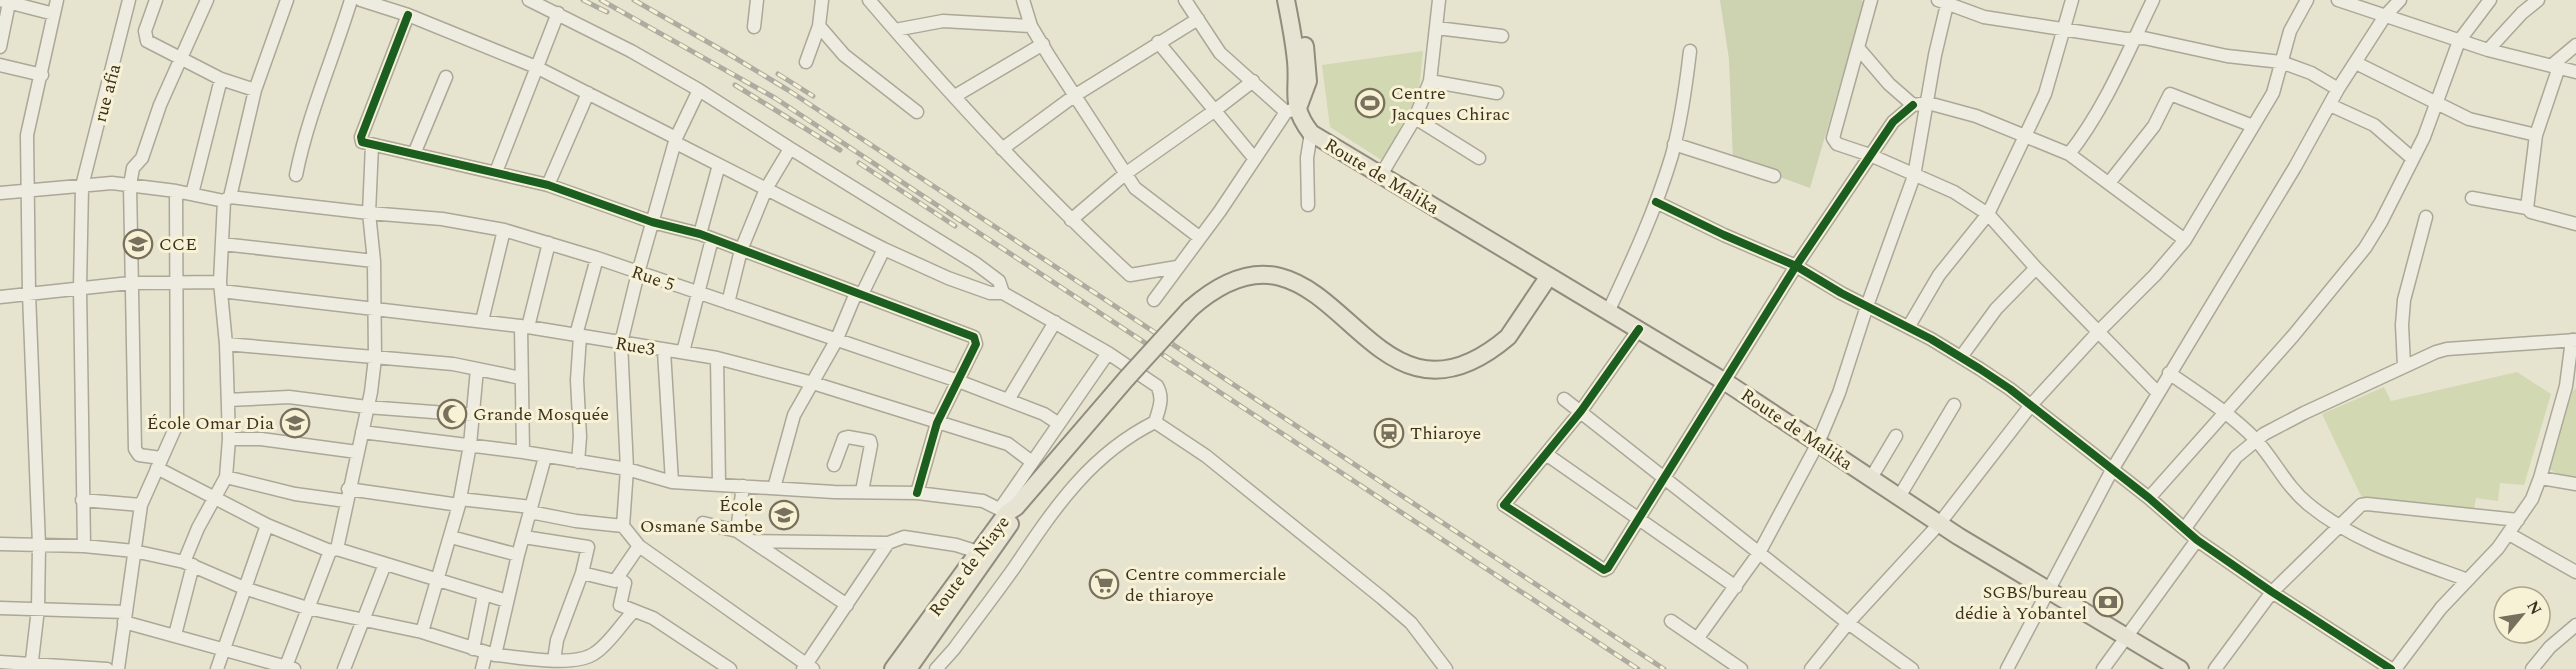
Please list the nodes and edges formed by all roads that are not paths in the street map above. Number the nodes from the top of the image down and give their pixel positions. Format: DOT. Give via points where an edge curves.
graph roads {
  1 [pos="57,0"];
  2 [pos="129,0"];
  3 [pos="156,0"];
  4 [pos="207,0"];
  5 [pos="287,0"];
  6 [pos="351,0"];
  7 [pos="361,0"];
  8 [pos="529,0"];
  9 [pos="757,0"];
  10 [pos="822,0"];
  11 [pos="869,0"];
  12 [pos="1023,0"];
  13 [pos="1185,0"];
  14 [pos="1286,0"];
  15 [pos="1297,0"];
  16 [pos="1439,0"];
  17 [pos="1871,0"];
  18 [pos="2072,0"];
  19 [pos="2152,0"];
  20 [pos="2307,0"];
  21 [pos="2338,0"];
  22 [pos="2400,0"];
  23 [pos="2490,0"];
  24 [pos="2538,0"];
  25 [pos="4,1"];
  26 [pos="1944,1"];
  27 [pos="558,13"];
  28 [pos="54,14"];
  29 [pos="408,15"];
  30 [pos="2385,16"];
  31 [pos="1198,19"];
  32 [pos="819,26"];
  33 [pos="1031,26"];
  34 [pos="754,27"];
  35 [pos="1437,28"];
  36 [pos="2063,28"];
  37 [pos="895,30"];
  38 [pos="1502,36"];
  39 [pos="2134,38"];
  40 [pos="2459,41"];
  41 [pos="1158,42"];
  42 [pos="1043,45"];
  43 [pos="2576,45"];
  44 [pos="0,47"];
  45 [pos="1858,49"];
  46 [pos="2488,50"];
  47 [pos="1690,51"];
  48 [pos="182,58"];
  49 [pos="806,62"];
  50 [pos="2281,62"];
  51 [pos="2356,63"];
  52 [pos="0,65"];
  53 [pos="2555,66"];
  54 [pos="536,67"];
  55 [pos="2576,72"];
  56 [pos="42,75"];
  57 [pos="446,77"];
  58 [pos="222,79"];
  59 [pos="1253,81"];
  60 [pos="1430,81"];
  61 [pos="2338,89"];
  62 [pos="255,90"];
  63 [pos="699,90"];
  64 [pos="588,93"];
  65 [pos="1497,93"];
  66 [pos="955,96"];
  67 [pos="1074,96"];
  68 [pos="1928,103"];
  69 [pos="2436,104"];
  70 [pos="1913,105"];
  71 [pos="2330,105"];
  72 [pos="1292,110"];
  73 [pos="1214,111"];
  74 [pos="917,112"];
  75 [pos="1415,118"];
  76 [pos="2253,126"];
  77 [pos="1311,133"];
  78 [pos="2026,134"];
  79 [pos="2536,135"];
  80 [pos="676,141"];
  81 [pos="1674,144"];
  82 [pos="372,145"];
  83 [pos="788,147"];
  84 [pos="1002,149"];
  85 [pos="414,154"];
  86 [pos="2069,154"];
  87 [pos="1870,155"];
  88 [pos="1254,158"];
  89 [pos="1479,158"];
  90 [pos="2413,159"];
  91 [pos="719,165"];
  92 [pos="496,172"];
  93 [pos="1125,174"];
  94 [pos="1381,175"];
  95 [pos="296,176"];
  96 [pos="1774,176"];
  97 [pos="1914,176"];
  98 [pos="2109,183"];
  99 [pos="130,184"];
  100 [pos="548,184"];
  101 [pos="82,186"];
  102 [pos="766,189"];
  103 [pos="28,191"];
  104 [pos="176,191"];
  105 [pos="0,193"];
  106 [pos="192,194"];
  107 [pos="2472,198"];
  108 [pos="227,199"];
  109 [pos="1656,202"];
  110 [pos="1308,205"];
  111 [pos="2527,208"];
  112 [pos="369,213"];
  113 [pos="1988,214"];
  114 [pos="2426,217"];
  115 [pos="1071,220"];
  116 [pos="652,222"];
  117 [pos="2576,225"];
  118 [pos="504,230"];
  119 [pos="706,236"];
  120 [pos="1199,237"];
  121 [pos="2185,240"];
  122 [pos="549,243"];
  123 [pos="222,244"];
  124 [pos="884,249"];
  125 [pos="741,250"];
  126 [pos="597,258"];
  127 [pos="374,261"];
  128 [pos="1796,266"];
  129 [pos="1177,267"];
  130 [pos="2036,267"];
  131 [pos="638,273"];
  132 [pos="1549,276"];
  133 [pos="177,282"];
  134 [pos="130,283"];
  135 [pos="220,287"];
  136 [pos="80,288"];
  137 [pos="1003,292"];
  138 [pos="699,293"];
  139 [pos="29,294"];
  140 [pos="859,294"];
  141 [pos="0,297"];
  142 [pos="1154,300"];
  143 [pos="728,303"];
  144 [pos="1867,306"];
  145 [pos="374,308"];
  146 [pos="1608,312"];
  147 [pos="482,321"];
  148 [pos="1055,322"];
  149 [pos="1909,326"];
  150 [pos="524,327"];
  151 [pos="1639,329"];
  152 [pos="2099,331"];
  153 [pos="578,336"];
  154 [pos="2574,340"];
  155 [pos="836,341"];
  156 [pos="621,343"];
  157 [pos="226,344"];
  158 [pos="664,351"];
  159 [pos="683,352"];
  160 [pos="1108,353"];
  161 [pos="1961,357"];
  162 [pos="375,358"];
  163 [pos="717,358"];
  164 [pos="2404,366"];
  165 [pos="477,369"];
  166 [pos="2169,374"];
  167 [pos="521,378"];
  168 [pos="958,381"];
  169 [pos="1725,382"];
  170 [pos="813,383"];
  171 [pos="2158,393"];
  172 [pos="1564,399"];
  173 [pos="228,400"];
  174 [pos="1008,400"];
  175 [pos="1954,405"];
  176 [pos="2031,405"];
  177 [pos="367,407"];
  178 [pos="1581,411"];
  179 [pos="2226,414"];
  180 [pos="473,415"];
  181 [pos="1155,422"];
  182 [pos="937,423"];
  183 [pos="1059,424"];
  184 [pos="362,432"];
  185 [pos="1896,436"];
  186 [pos="229,439"];
  187 [pos="2256,440"];
  188 [pos="1818,443"];
  189 [pos="470,445"];
  190 [pos="357,452"];
  191 [pos="523,452"];
  192 [pos="1546,454"];
  193 [pos="545,457"];
  194 [pos="578,462"];
  195 [pos="1032,462"];
  196 [pos="159,463"];
  197 [pos="834,465"];
  198 [pos="627,469"];
  199 [pos="2112,470"];
  200 [pos="226,477"];
  201 [pos="1663,478"];
  202 [pos="1871,478"];
  203 [pos="2540,478"];
  204 [pos="672,482"];
  205 [pos="720,484"];
  206 [pos="2576,484"];
  207 [pos="743,486"];
  208 [pos="774,488"];
  209 [pos="862,491"];
  210 [pos="917,493"];
  211 [pos="347,495"];
  212 [pos="1899,497"];
  213 [pos="216,498"];
  214 [pos="2149,498"];
  215 [pos="82,500"];
  216 [pos="459,502"];
  217 [pos="141,505"];
  218 [pos="531,509"];
  219 [pos="1008,510"];
  220 [pos="1638,520"];
  221 [pos="2518,520"];
  222 [pos="703,523"];
  223 [pos="1939,524"];
  224 [pos="267,525"];
  225 [pos="2337,525"];
  226 [pos="623,526"];
  227 [pos="2185,528"];
  228 [pos="737,531"];
  229 [pos="2509,534"];
  230 [pos="452,537"];
  231 [pos="524,537"];
  232 [pos="2197,540"];
  233 [pos="752,541"];
  234 [pos="888,543"];
  235 [pos="0,544"];
  236 [pos="39,545"];
  237 [pos="84,546"];
  238 [pos="639,546"];
  239 [pos="333,550"];
  240 [pos="134,551"];
  241 [pos="978,552"];
  242 [pos="1759,553"];
  243 [pos="518,555"];
  244 [pos="188,563"];
  245 [pos="385,564"];
  246 [pos="2576,572"];
  247 [pos="582,573"];
  248 [pos="618,578"];
  249 [pos="437,580"];
  250 [pos="2468,580"];
  251 [pos="1736,586"];
  252 [pos="244,588"];
  253 [pos="2050,591"];
  254 [pos="2272,592"];
  255 [pos="484,595"];
  256 [pos="507,601"];
  257 [pos="847,605"];
  258 [pos="307,608"];
  259 [pos="0,609"];
  260 [pos="38,609"];
  261 [pos="633,612"];
  262 [pos="125,617"];
  263 [pos="364,618"];
  264 [pos="1671,621"];
  265 [pos="1848,623"];
  266 [pos="2576,625"];
  267 [pos="422,632"];
  268 [pos="175,635"];
  269 [pos="2127,638"];
  270 [pos="1697,639"];
  271 [pos="224,649"];
  272 [pos="473,649"];
  273 [pos="491,654"];
  274 [pos="554,660"];
  275 [pos="0,662"];
  276 [pos="31,666"];
  277 [pos="288,668"];
  278 [pos="808,668"];
  279 [pos="107,669"];
  280 [pos="118,669"];
  281 [pos="217,669"];
  282 [pos="344,669"];
  283 [pos="482,669"];
  284 [pos="730,669"];
  285 [pos="892,669"];
  286 [pos="908,669"];
  287 [pos="936,669"];
  288 [pos="1446,669"];
  289 [pos="1741,669"];
  290 [pos="1810,669"];
  291 [pos="1912,669"];
  292 [pos="2007,669"];
  293 [pos="2103,669"];
  294 [pos="2180,669"];
  295 [pos="2215,669"];
  296 [pos="2391,669"];
  297 [pos="2395,669"];
  298 [pos="2532,669"];
  1 -- 28 [label="street"];
  2 -- 101 [label="street, rue afia"];
  3 -- 48 [label="street" via="145,31 147,41"];
  4 -- 48 [label="street"];
  5 -- 62 [label="street"];
  6 -- 95 [label="street" via="319,90"];
  7 -- 29 [label="street"];
  8 -- 27 [label="street"];
  9 -- 34 [label="street"];
  10 -- 32 [label="street"];
  11 -- 37 [label="street"];
  12 -- 33 [label="street"];
  13 -- 31 [label="street"];
  14 -- 72 [label="main road" via="1295,57"];
  15 -- 72 [label="main road" via="1308,69 1306,92"];
  16 -- 35 [label="street"];
  17 -- 45 [label="street"];
  18 -- 36 [label="street"];
  19 -- 39 [label="street"];
  20 -- 50 [label="street" via="2290,31"];
  21 -- 30 [label="street"];
  22 -- 30 [label="street"];
  23 -- 40 [label="street"];
  24 -- 46 [label="street"];
  25 -- 28 [label="street"];
  25 -- 44 [label="street"];
  26 -- 36 [label="street" via="1984,17"];
  26 -- 68 [label="street"];
  27 -- 54 [label="street"];
  27 -- 63 [label="street"];
  28 -- 56 [label="street"];
  29 -- 54 [label="street"];
  29 -- 82 [label="street" via="361,137 362,142"];
  30 -- 40 [label="street"];
  30 -- 51 [label="street"];
  31 -- 41 [label="street"];
  31 -- 59 [label="street" via="1220,53"];
  32 -- 49 [label="street"];
  32 -- 74 [label="street" via="844,54"];
  33 -- 37 [label="street" via="943,21"];
  33 -- 42 [label="street"];
  35 -- 38 [label="street"];
  35 -- 60 [label="street"];
  36 -- 39 [label="street"];
  36 -- 78 [label="street" via="2045,94"];
  37 -- 66 [label="street"];
  39 -- 50 [label="street"];
  39 -- 86 [label="street" via="2114,82"];
  40 -- 46 [label="street"];
  40 -- 69 [label="street"];
  41 -- 67 [label="street"];
  41 -- 73 [label="street"];
  42 -- 66 [label="street"];
  42 -- 67 [label="street"];
  43 -- 53 [label="street"];
  45 -- 70 [label="street"];
  45 -- 87 [label="street" via="1832,134 1837,144"];
  46 -- 53 [label="street"];
  47 -- 81 [label="street"];
  48 -- 58 [label="street"];
  48 -- 99 [label="street" via="142,158 133,168"];
  50 -- 61 [label="street"];
  50 -- 76 [label="street" via="2273,93"];
  51 -- 61 [label="street"];
  51 -- 69 [label="street"];
  52 -- 56 [label="street"];
  53 -- 55 [label="street"];
  53 -- 79 [label="street"];
  54 -- 64 [label="street"];
  54 -- 92 [label="street"];
  56 -- 103 [label="street" via="27,135"];
  57 -- 85 [label="street"];
  58 -- 62 [label="street"];
  58 -- 106 [label="street"];
  59 -- 72 [label="street"];
  59 -- 73 [label="street"];
  60 -- 65 [label="street"];
  60 -- 75 [label="street"];
  61 -- 71 [label="street"];
  62 -- 108 [label="street"];
  63 -- 80 [label="street"];
  63 -- 83 [label="street"];
  64 -- 80 [label="street"];
  64 -- 100 [label="street"];
  66 -- 84 [label="street"];
  67 -- 84 [label="street"];
  67 -- 93 [label="street"];
  68 -- 70 [label="street"];
  68 -- 78 [label="street"];
  68 -- 97 [label="street"];
  69 -- 79 [label="street" via="2469,119"];
  69 -- 90 [label="street"];
  70 -- 87 [label="street" via="1893,122"];
  71 -- 90 [label="street" via="2374,125"];
  71 -- 166 [label="street"];
  72 -- 77 [label="main road, Route de Malika"];
  72 -- 88 [label="street"];
  73 -- 88 [label="street"];
  73 -- 93 [label="street"];
  75 -- 89 [label="street"];
  75 -- 94 [label="street"];
  76 -- 98 [label="street" via="2170,94 2154,126"];
  76 -- 121 [label="street"];
  77 -- 94 [label="main road, Route de Malika"];
  77 -- 110 [label="street"];
  78 -- 86 [label="street"];
  78 -- 113 [label="street"];
  79 -- 111 [label="street"];
  80 -- 91 [label="street"];
  80 -- 116 [label="street"];
  81 -- 96 [label="street"];
  81 -- 109 [label="street"];
  82 -- 85 [label="street"];
  82 -- 112 [label="street"];
  83 -- 102 [label="street"];
  83 -- 137 [label="street" via="975,263 999,281"];
  84 -- 115 [label="street"];
  85 -- 92 [label="street"];
  86 -- 98 [label="street"];
  87 -- 97 [label="street"];
  87 -- 128 [label="street"];
  88 -- 120 [label="street"];
  90 -- 179 [label="street" via="2365,248"];
  91 -- 102 [label="street"];
  91 -- 119 [label="street"];
  92 -- 100 [label="street"];
  93 -- 115 [label="street"];
  93 -- 120 [label="street" via="1135,188"];
  94 -- 132 [label="main road, Route de Malika"];
  97 -- 113 [label="street" via="1954,192"];
  97 -- 144 [label="street"];
  98 -- 121 [label="street"];
  99 -- 101 [label="street, Rue 5"];
  99 -- 104 [label="street, Rue 5"];
  99 -- 134 [label="street"];
  100 -- 116 [label="street"];
  101 -- 103 [label="street, Rue 5"];
  101 -- 136 [label="street, rue afia"];
  102 -- 124 [label="street"];
  102 -- 125 [label="street"];
  103 -- 105 [label="street, Rue 5"];
  103 -- 139 [label="street"];
  104 -- 106 [label="street, Rue 5"];
  104 -- 133 [label="street"];
  106 -- 108 [label="street, Rue 5"];
  107 -- 111 [label="street"];
  108 -- 112 [label="street, Rue 5"];
  108 -- 123 [label="street"];
  109 -- 128 [label="street"];
  109 -- 146 [label="street"];
  111 -- 117 [label="street"];
  112 -- 118 [label="street, Rue 5" via="442,219"];
  112 -- 127 [label="street"];
  113 -- 130 [label="street"];
  113 -- 149 [label="street" via="1939,275"];
  114 -- 164 [label="street" via="2403,300"];
  115 -- 129 [label="street" via="1130,275"];
  116 -- 119 [label="street"];
  116 -- 131 [label="street"];
  118 -- 122 [label="street, Rue 5"];
  118 -- 147 [label="street"];
  119 -- 125 [label="street"];
  119 -- 138 [label="street"];
  120 -- 129 [label="street"];
  121 -- 152 [label="street"];
  122 -- 126 [label="street, Rue 5"];
  122 -- 150 [label="street"];
  123 -- 127 [label="street"];
  123 -- 135 [label="street"];
  124 -- 137 [label="street" via="948,278 990,293"];
  124 -- 140 [label="street"];
  125 -- 140 [label="street"];
  125 -- 143 [label="street"];
  126 -- 131 [label="street, Rue 5"];
  126 -- 153 [label="street"];
  127 -- 145 [label="street"];
  128 -- 144 [label="street"];
  128 -- 169 [label="street"];
  129 -- 142 [label="street"];
  130 -- 152 [label="street"];
  130 -- 161 [label="street" via="1996,309"];
  131 -- 138 [label="street, Rue 5"];
  131 -- 156 [label="street"];
  132 -- 146 [label="main road, Route de Malika"];
  132 -- 219 [label="main road, bridge" via="1508,337 1469,363 1439,369 1421,368 1391,358 1306,286 1286,278 1257,275 1233,279 1208,292 1190,309"];
  133 -- 134 [label="street, Rue3"];
  133 -- 135 [label="street, Rue3"];
  133 -- 196 [label="street" via="177,424"];
  134 -- 136 [label="street, Rue3"];
  134 -- 196 [label="street" via="135,448 140,455"];
  135 -- 145 [label="street, Rue3"];
  135 -- 157 [label="street"];
  136 -- 139 [label="street, Rue3"];
  136 -- 215 [label="street, rue afia"];
  137 -- 148 [label="street"];
  138 -- 143 [label="street, Rue 5"];
  138 -- 159 [label="street"];
  139 -- 141 [label="street, Rue3"];
  139 -- 236 [label="street"];
  140 -- 155 [label="street"];
  140 -- 168 [label="street" via="974,336 976,344"];
  143 -- 155 [label="street, Rue 5"];
  144 -- 149 [label="street"];
  144 -- 188 [label="street"];
  145 -- 147 [label="street, Rue3"];
  145 -- 162 [label="street"];
  146 -- 151 [label="main road, Route de Malika"];
  147 -- 150 [label="street, Rue3"];
  148 -- 160 [label="street"];
  148 -- 174 [label="street"];
  149 -- 161 [label="street"];
  150 -- 153 [label="street, Rue3"];
  150 -- 167 [label="street"];
  151 -- 169 [label="main road, Route de Malika"];
  151 -- 178 [label="street"];
  152 -- 171 [label="street"];
  152 -- 176 [label="street"];
  153 -- 156 [label="street, Rue3"];
  153 -- 194 [label="street"];
  154 -- 164 [label="street" via="2447,350"];
  154 -- 203 [label="street" via="2566,386"];
  155 -- 168 [label="street, Rue 5"];
  155 -- 170 [label="street"];
  156 -- 158 [label="street, Rue3"];
  156 -- 198 [label="street"];
  157 -- 162 [label="street"];
  157 -- 173 [label="street"];
  158 -- 159 [label="street, Rue3"];
  158 -- 204 [label="street"];
  159 -- 163 [label="street, Rue3"];
  160 -- 181 [label="street" via="1157,386 1162,394"];
  160 -- 183 [label="street"];
  161 -- 176 [label="street"];
  162 -- 165 [label="street"];
  162 -- 177 [label="street"];
  163 -- 170 [label="street, Rue3"];
  163 -- 205 [label="street"];
  164 -- 187 [label="street"];
  165 -- 167 [label="street"];
  165 -- 180 [label="street"];
  166 -- 171 [label="street"];
  166 -- 179 [label="street"];
  167 -- 191 [label="street"];
  168 -- 174 [label="street, Rue 5"];
  168 -- 182 [label="street"];
  169 -- 188 [label="main road, Route de Malika"];
  169 -- 201 [label="street"];
  170 -- 182 [label="street, Rue3"];
  170 -- 208 [label="street" via="794,415"];
  171 -- 199 [label="street"];
  172 -- 178 [label="street"];
  173 -- 177 [label="street" via="289,397"];
  173 -- 186 [label="street"];
  174 -- 183 [label="street, Rue 5"];
  175 -- 212 [label="street"];
  176 -- 199 [label="street"];
  176 -- 223 [label="street"];
  177 -- 180 [label="street"];
  177 -- 184 [label="street"];
  178 -- 192 [label="street"];
  178 -- 201 [label="street"];
  179 -- 187 [label="street"];
  179 -- 214 [label="street"];
  180 -- 189 [label="street"];
  181 -- 287 [label="street" via="1130,434 1076,483"];
  181 -- 288 [label="street" via="1206,456 1382,598 1411,623"];
  182 -- 195 [label="street, Rue3" via="1008,444"];
  182 -- 210 [label="street"];
  183 -- 195 [label="street"];
  184 -- 189 [label="street"];
  184 -- 190 [label="street"];
  185 -- 202 [label="street"];
  186 -- 190 [label="street" via="261,439"];
  186 -- 200 [label="street"];
  187 -- 225 [label="street" via="2296,494"];
  187 -- 227 [label="street" via="2236,457"];
  188 -- 202 [label="main road, Route de Malika"];
  188 -- 242 [label="street"];
  189 -- 191 [label="street"];
  189 -- 216 [label="street"];
  190 -- 211 [label="street"];
  191 -- 193 [label="street"];
  192 -- 220 [label="street"];
  192 -- 220 [label="street" via="1504,505 1604,570"];
  193 -- 194 [label="street"];
  193 -- 218 [label="street"];
  194 -- 198 [label="street"];
  195 -- 219 [label="street"];
  196 -- 213 [label="street"];
  196 -- 217 [label="street"];
  197 -- 209 [label="street" via="844,438 870,441"];
  198 -- 204 [label="street"];
  198 -- 226 [label="street"];
  199 -- 214 [label="street"];
  199 -- 253 [label="street"];
  200 -- 211 [label="street" via="295,494"];
  200 -- 213 [label="street"];
  201 -- 220 [label="street"];
  201 -- 242 [label="street"];
  202 -- 212 [label="main road, Route de Malika"];
  203 -- 206 [label="street"];
  203 -- 221 [label="street"];
  204 -- 205 [label="street"];
  205 -- 207 [label="street"];
  207 -- 208 [label="street"];
  207 -- 228 [label="street"];
  208 -- 209 [label="street"];
  209 -- 210 [label="street"];
  210 -- 219 [label="street" via="983,501"];
  211 -- 216 [label="street"];
  211 -- 239 [label="street"];
  212 -- 223 [label="main road, Route de Malika"];
  213 -- 224 [label="street"];
  213 -- 244 [label="street" via="198,528"];
  214 -- 227 [label="street"];
  215 -- 217 [label="street"];
  215 -- 237 [label="street, rue afia"];
  216 -- 218 [label="street"];
  216 -- 230 [label="street"];
  217 -- 240 [label="street"];
  218 -- 226 [label="street" via="576,521"];
  218 -- 231 [label="street"];
  219 -- 241 [label="main road, Route de Niaye"];
  219 -- 286 [label="main road, Route de Niaye" via="1014,519 998,545"];
  220 -- 251 [label="street"];
  221 -- 225 [label="street" via="2367,504 2355,508"];
  221 -- 229 [label="street"];
  222 -- 228 [label="street"];
  223 -- 253 [label="main road, Route de Malika"];
  223 -- 265 [label="street"];
  224 -- 239 [label="street"];
  224 -- 252 [label="street"];
  225 -- 250 [label="street" via="2396,554"];
  225 -- 254 [label="street"];
  226 -- 238 [label="street"];
  227 -- 232 [label="street"];
  228 -- 233 [label="street"];
  229 -- 246 [label="street"];
  229 -- 250 [label="street"];
  230 -- 243 [label="street"];
  230 -- 249 [label="street"];
  231 -- 243 [label="street"];
  231 -- 247 [label="street" via="586,545"];
  232 -- 254 [label="street"];
  232 -- 269 [label="street"];
  233 -- 234 [label="street"];
  233 -- 257 [label="street"];
  234 -- 241 [label="street" via="904,537 956,544"];
  234 -- 257 [label="street"];
  235 -- 236 [label="street"];
  236 -- 237 [label="street"];
  236 -- 260 [label="street"];
  237 -- 240 [label="street"];
  238 -- 248 [label="street"];
  238 -- 278 [label="street"];
  239 -- 245 [label="street"];
  239 -- 258 [label="street"];
  240 -- 244 [label="street"];
  240 -- 262 [label="street"];
  241 -- 285 [label="main road, Route de Niaye"];
  242 -- 251 [label="street"];
  242 -- 265 [label="street"];
  243 -- 256 [label="street"];
  244 -- 252 [label="street"];
  244 -- 268 [label="street"];
  245 -- 249 [label="street"];
  245 -- 263 [label="street"];
  247 -- 248 [label="street" via="615,581"];
  247 -- 274 [label="street" via="563,620"];
  248 -- 261 [label="street" via="625,583 619,604"];
  249 -- 255 [label="street"];
  249 -- 267 [label="street"];
  250 -- 297 [label="street" via="2441,608"];
  251 -- 270 [label="street"];
  252 -- 258 [label="street"];
  252 -- 271 [label="street"];
  253 -- 269 [label="main road, Route de Malika"];
  253 -- 292 [label="street"];
  254 -- 295 [label="street"];
  254 -- 296 [label="street"];
  255 -- 256 [label="street"];
  255 -- 272 [label="street"];
  256 -- 273 [label="street"];
  257 -- 278 [label="street"];
  258 -- 263 [label="street"];
  258 -- 277 [label="street"];
  259 -- 260 [label="street"];
  260 -- 262 [label="street"];
  260 -- 276 [label="street"];
  261 -- 274 [label="street" via="593,655"];
  261 -- 284 [label="street" via="653,618"];
  262 -- 268 [label="street"];
  262 -- 280 [label="street"];
  263 -- 267 [label="street"];
  263 -- 282 [label="street"];
  264 -- 270 [label="street"];
  265 -- 290 [label="street"];
  265 -- 291 [label="street"];
  266 -- 298 [label="street"];
  267 -- 272 [label="street"];
  268 -- 271 [label="street"];
  269 -- 293 [label="street"];
  269 -- 294 [label="main road, Route de Malika"];
  270 -- 289 [label="street"];
  271 -- 277 [label="street"];
  271 -- 281 [label="street"];
  272 -- 273 [label="street"];
  273 -- 274 [label="street"];
  273 -- 283 [label="street"];
  275 -- 276 [label="street"];
  276 -- 279 [label="street"];
}
